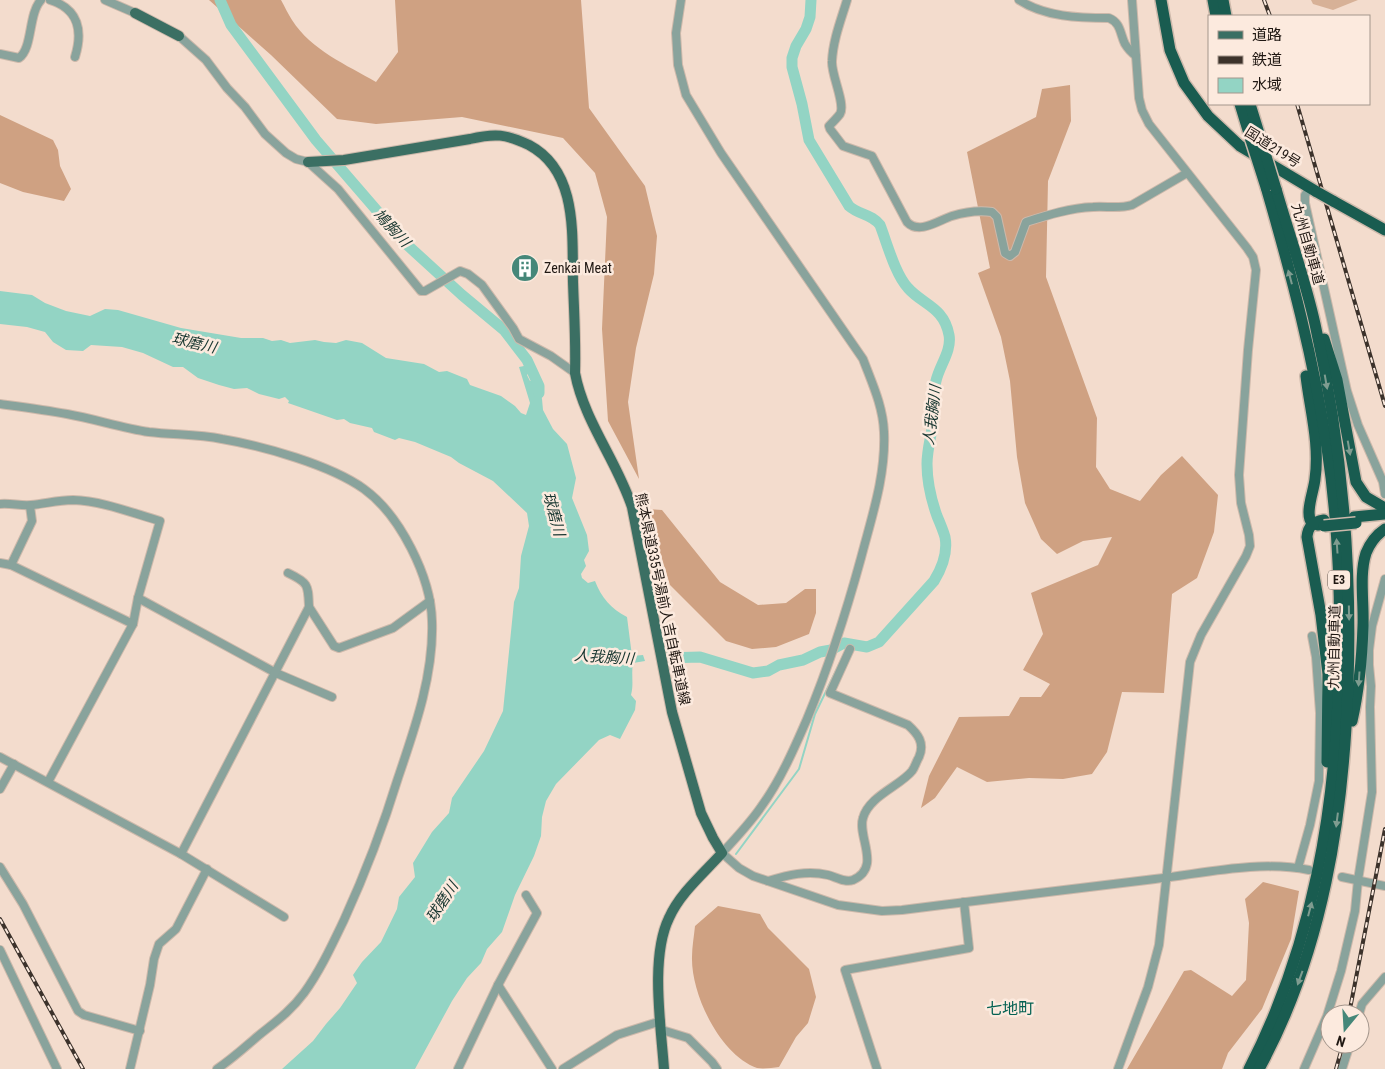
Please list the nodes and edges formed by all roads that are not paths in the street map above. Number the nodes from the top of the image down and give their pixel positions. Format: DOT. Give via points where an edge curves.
graph roads {
  1 [pos="41,0"];
  2 [pos="50,0"];
  3 [pos="105,0"];
  4 [pos="681,0"];
  5 [pos="847,0"];
  6 [pos="1019,0"];
  7 [pos="1132,0"];
  8 [pos="1161,0"];
  9 [pos="1213,0"];
  10 [pos="1222,0"];
  11 [pos="135,13"];
  12 [pos="1216,15"];
  13 [pos="1226,15"];
  14 [pos="179,36"];
  15 [pos="0,54"];
  16 [pos="1136,56"];
  17 [pos="75,57"];
  18 [pos="1240,105"];
  19 [pos="1250,105"];
  20 [pos="1257,142"];
  21 [pos="308,162"];
  22 [pos="1187,173"];
  23 [pos="1271,188"];
  24 [pos="1313,190"];
  25 [pos="1385,230"];
  26 [pos="1300,266"];
  27 [pos="1302,324"];
  28 [pos="575,373"];
  29 [pos="0,404"];
  30 [pos="1385,494"];
  31 [pos="0,504"];
  32 [pos="30,506"];
  33 [pos="1383,518"];
  34 [pos="1312,523"];
  35 [pos="0,563"];
  36 [pos="11,565"];
  37 [pos="288,573"];
  38 [pos="1385,580"];
  39 [pos="138,598"];
  40 [pos="430,601"];
  41 [pos="309,607"];
  42 [pos="133,624"];
  43 [pos="1312,636"];
  44 [pos="850,650"];
  45 [pos="276,674"];
  46 [pos="332,697"];
  47 [pos="1345,754"];
  48 [pos="0,757"];
  49 [pos="14,764"];
  50 [pos="48,782"];
  51 [pos="0,789"];
  52 [pos="1324,839"];
  53 [pos="722,853"];
  54 [pos="181,854"];
  55 [pos="0,867"];
  56 [pos="1298,868"];
  57 [pos="207,869"];
  58 [pos="1310,870"];
  59 [pos="1342,877"];
  60 [pos="1165,878"];
  61 [pos="1358,880"];
  62 [pos="768,881"];
  63 [pos="1385,886"];
  64 [pos="526,896"];
  65 [pos="964,902"];
  66 [pos="284,918"];
  67 [pos="0,950"];
  68 [pos="1385,977"];
  69 [pos="498,985"];
  70 [pos="1362,1004"];
  71 [pos="661,1025"];
  72 [pos="140,1031"];
  73 [pos="1347,1054"];
  74 [pos="56,1069"];
  75 [pos="130,1069"];
  76 [pos="217,1069"];
  77 [pos="458,1069"];
  78 [pos="552,1069"];
  79 [pos="563,1069"];
  80 [pos="664,1069"];
  81 [pos="717,1069"];
  82 [pos="878,1069"];
  83 [pos="1118,1069"];
  84 [pos="1249,1069"];
  85 [pos="1259,1069"];
  86 [pos="1304,1069"];
  87 [pos="1342,1069"];
  1 -- 15 [label="street" via="34,13 24,54 19,58"];
  2 -- 17 [label="street" via="62,4 78,24 79,44"];
  3 -- 11 [label="street"];
  4 -- 53 [label="street" via="676,33 678,65 686,95 721,153 863,360 878,395 884,430 884,461 879,490 846,614 819,690 774,786 762,806"];
  5 -- 22 [label="street" via="832,60 842,106 830,129 843,146 872,156 911,226 927,226 972,211 992,212 997,216 1005,254 1010,256 1015,252 1026,222 1056,212 1093,206 1122,208 1132,205"];
  6 -- 16 [label="street" via="1044,12 1114,20 1126,45"];
  7 -- 16 [label="street"];
  8 -- 24 [label="highway, 国道219号" via="1170,50 1184,83 1208,116 1240,146"];
  9 -- 12 [label="highway"];
  10 -- 13 [label="highway"];
  11 -- 14 [label="main road"];
  14 -- 21 [label="street" via="206,60 265,134 286,153"];
  16 -- 22 [label="street" via="1142,110"];
  18 -- 20 [label="highway, 九州自動車道 / E3"];
  19 -- 20 [label="highway, 九州自動車道 / E3"];
  20 -- 23 [label="highway, 九州自動車道 / E3, bridge"];
  21 -- 28 [label="street" via="338,189 421,291 460,271 468,274 482,285 519,339"];
  21 -- 28 [label="main road, 熊本県道335号湯前人吉自転車道線" via="344,160 490,134 514,138 545,155 562,180 570,208"];
  22 -- 60 [label="street" via="1247,248 1256,270 1240,476 1241,503 1250,546 1201,635 1190,662"];
  23 -- 26 [label="highway, 九州自動車道 / E3"];
  27 -- 23 [label="highway, 九州自動車道 / E3, one-way"];
  24 -- 25 [label="highway, 国道219号, bridge"];
  24 -- 30 [label="street" via="1306,195 1305,203 1347,391"];
  26 -- 33 [label="highway, one-way" via="1336,380 1356,482"];
  26 -- 47 [label="highway, 九州自動車道 / E3, one-way" via="1326,384 1344,508 1350,632"];
  27 -- 34 [label="highway" via="1317,464 1308,516"];
  52 -- 27 [label="highway, 九州自動車道 / E3, one-way" via="1338,707 1338,569 1327,447"];
  28 -- 53 [label="main road, 熊本県道335号湯前人吉自転車道線" via="584,404 625,485 632,507 672,712 701,813"];
  29 -- 40 [label="street" via="66,414 147,432 222,438 274,451 347,478 366,490 385,509 407,541 417,560"];
  31 -- 32 [label="street"];
  32 -- 36 [label="street" via="32,521"];
  32 -- 39 [label="street" via="52,501 83,502 160,521"];
  33 -- 34 [label="highway, bridge"];
  33 -- 47 [label="highway, one-way" via="1364,562 1358,695"];
  34 -- 52 [label="highway" via="1306,537 1321,614 1328,674"];
  35 -- 36 [label="street"];
  36 -- 42 [label="street"];
  37 -- 41 [label="street" via="306,582"];
  38 -- 61 [label="street" via="1369,650 1372,792"];
  39 -- 42 [label="street"];
  39 -- 45 [label="street"];
  40 -- 41 [label="street" via="393,628 339,648 334,646"];
  40 -- 76 [label="street" via="432,647 422,699 380,834 360,886 319,970 301,997 286,1014"];
  41 -- 45 [label="street"];
  42 -- 50 [label="street"];
  43 -- 56 [label="street" via="1320,713 1319,781"];
  44 -- 62 [label="street" via="830,693 908,725 921,742 920,753 912,770 882,794 863,816 867,857 863,872 846,882 814,872"];
  45 -- 46 [label="street"];
  45 -- 54 [label="street"];
  47 -- 85 [label="highway, 九州自動車道 / E3, one-way" via="1334,840 1313,937 1286,1014"];
  48 -- 49 [label="street"];
  49 -- 50 [label="street"];
  49 -- 51 [label="street"];
  50 -- 54 [label="street"];
  84 -- 52 [label="highway, 九州自動車道 / E3, one-way" via="1291,972 1313,898"];
  53 -- 62 [label="street" via="739,868"];
  53 -- 71 [label="main road" via="682,897 669,917 658,963"];
  54 -- 57 [label="street"];
  55 -- 72 [label="street" via="23,904 78,1011"];
  56 -- 58 [label="street"];
  56 -- 60 [label="street" via="1247,866"];
  57 -- 66 [label="street"];
  57 -- 72 [label="street" via="176,929 160,944"];
  59 -- 61 [label="street"];
  60 -- 65 [label="street"];
  60 -- 83 [label="street" via="1156,959"];
  61 -- 63 [label="street"];
  61 -- 86 [label="street" via="1355,911 1341,972 1327,1016"];
  62 -- 65 [label="street" via="838,905 882,911"];
  64 -- 69 [label="street" via="537,913"];
  65 -- 82 [label="street" via="969,948 845,970"];
  67 -- 74 [label="street"];
  68 -- 70 [label="street"];
  69 -- 77 [label="street"];
  69 -- 78 [label="street"];
  71 -- 79 [label="street" via="617,1035"];
  71 -- 80 [label="main road"];
  71 -- 81 [label="street" via="688,1038"];
  72 -- 75 [label="street"];
  73 -- 87 [label="street"];
}
